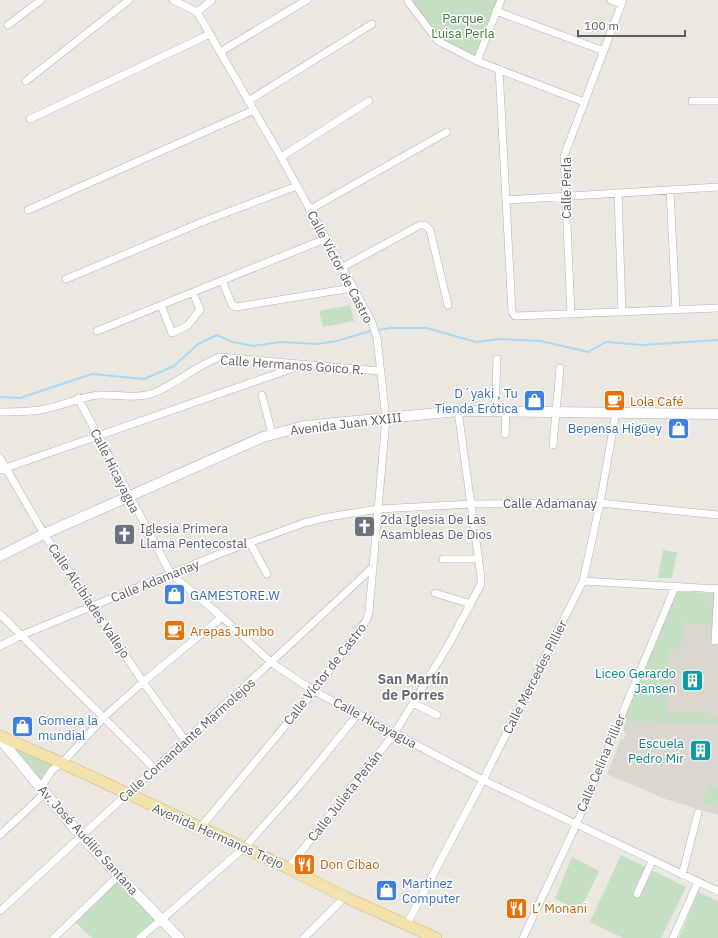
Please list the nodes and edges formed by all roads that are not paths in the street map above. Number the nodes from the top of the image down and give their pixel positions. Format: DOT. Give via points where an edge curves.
graph roads {
  1 [pos="41,0"];
  2 [pos="129,0"];
  3 [pos="173,0"];
  4 [pos="212,0"];
  5 [pos="307,0"];
  6 [pos="408,0"];
  7 [pos="501,0"];
  8 [pos="611,0"];
  9 [pos="622,2"];
  10 [pos="496,11"];
  11 [pos="197,12"];
  12 [pos="372,24"];
  13 [pos="8,25"];
  14 [pos="210,34"];
  15 [pos="604,51"];
  16 [pos="220,52"];
  17 [pos="477,61"];
  18 [pos="498,69"];
  19 [pos="26,81"];
  20 [pos="248,101"];
  21 [pos="369,101"];
  22 [pos="692,101"];
  23 [pos="718,101"];
  24 [pos="584,102"];
  25 [pos="254,110"];
  26 [pos="30,119"];
  27 [pos="447,132"];
  28 [pos="281,157"];
  29 [pos="297,186"];
  30 [pos="718,187"];
  31 [pos="670,190"];
  32 [pos="618,193"];
  33 [pos="565,196"];
  34 [pos="506,200"];
  35 [pos="28,210"];
  36 [pos="310,210"];
  37 [pos="325,239"];
  38 [pos="341,268"];
  39 [pos="66,279"];
  40 [pos="222,280"];
  41 [pos="352,288"];
  42 [pos="193,292"];
  43 [pos="161,305"];
  44 [pos="448,305"];
  45 [pos="718,308"];
  46 [pos="676,310"];
  47 [pos="622,312"];
  48 [pos="571,314"];
  49 [pos="98,331"];
  50 [pos="497,359"];
  51 [pos="305,364"];
  52 [pos="560,368"];
  53 [pos="380,371"];
  54 [pos="262,395"];
  55 [pos="78,398"];
  56 [pos="458,411"];
  57 [pos="494,411"];
  58 [pos="506,411"];
  59 [pos="0,412"];
  60 [pos="557,412"];
  61 [pos="616,412"];
  62 [pos="718,414"];
  63 [pos="386,419"];
  64 [pos="272,434"];
  65 [pos="505,434"];
  66 [pos="97,436"];
  67 [pos="553,445"];
  68 [pos="0,458"];
  69 [pos="3,469"];
  70 [pos="128,497"];
  71 [pos="600,503"];
  72 [pos="472,504"];
  73 [pos="378,509"];
  74 [pos="718,515"];
  75 [pos="44,534"];
  76 [pos="250,543"];
  77 [pos="0,556"];
  78 [pos="443,559"];
  79 [pos="479,559"];
  80 [pos="373,567"];
  81 [pos="170,574"];
  82 [pos="267,574"];
  83 [pos="583,581"];
  84 [pos="675,587"];
  85 [pos="718,589"];
  86 [pos="435,592"];
  87 [pos="471,604"];
  88 [pos="92,606"];
  89 [pos="0,614"];
  90 [pos="222,617"];
  91 [pos="717,627"];
  92 [pos="22,635"];
  93 [pos="715,641"];
  94 [pos="0,646"];
  95 [pos="272,663"];
  96 [pos="143,682"];
  97 [pos="314,691"];
  98 [pos="413,703"];
  99 [pos="358,714"];
  100 [pos="437,715"];
  101 [pos="104,718"];
  102 [pos="394,734"];
  103 [pos="0,738"];
  104 [pos="185,740"];
  105 [pos="62,764"];
  106 [pos="154,768"];
  107 [pos="483,780"];
  108 [pos="43,789"];
  109 [pos="127,795"];
  110 [pos="698,813"];
  111 [pos="576,825"];
  112 [pos="200,828"];
  113 [pos="0,835"];
  114 [pos="81,836"];
  115 [pos="244,848"];
  116 [pos="652,861"];
  117 [pos="288,868"];
  118 [pos="682,875"];
  119 [pos="119,876"];
  120 [pos="698,882"];
  121 [pos="718,891"];
  122 [pos="637,894"];
  123 [pos="344,897"];
  124 [pos="0,911"];
  125 [pos="161,919"];
  126 [pos="407,924"];
  127 [pos="54,938"];
  128 [pos="140,938"];
  129 [pos="179,938"];
  130 [pos="304,938"];
  131 [pos="436,938"];
  132 [pos="523,938"];
  133 [pos="673,938"];
  1 -- 13 [label="street"];
  2 -- 19 [label="street"];
  3 -- 11 [label="street"];
  4 -- 11 [label="street"];
  5 -- 16 [label="street"];
  6 -- 17 [label="street" via="438,41"];
  7 -- 10 [label="street"];
  8 -- 9 [label="street"];
  9 -- 15 [label="street, Calle Perla"];
  10 -- 15 [label="street"];
  10 -- 17 [label="street"];
  11 -- 14 [label="street, Calle Víctor de Castro"];
  12 -- 20 [label="street"];
  14 -- 16 [label="street, Calle Víctor de Castro"];
  14 -- 26 [label="street"];
  15 -- 24 [label="street, Calle Perla"];
  16 -- 20 [label="street, Calle Víctor de Castro"];
  17 -- 18 [label="street"];
  18 -- 24 [label="street"];
  18 -- 34 [label="street"];
  20 -- 25 [label="street, Calle Víctor de Castro"];
  21 -- 28 [label="street"];
  22 -- 23 [label="street"];
  24 -- 33 [label="street, Calle Perla" via="564,156"];
  25 -- 28 [label="street, Calle Víctor de Castro"];
  25 -- 35 [label="street"];
  27 -- 36 [label="street"];
  28 -- 29 [label="street, Calle Víctor de Castro"];
  29 -- 36 [label="street, Calle Víctor de Castro"];
  29 -- 39 [label="street" via="207,220"];
  30 -- 31 [label="street"];
  31 -- 32 [label="street"];
  31 -- 46 [label="street"];
  32 -- 33 [label="street"];
  32 -- 47 [label="street"];
  33 -- 34 [label="street"];
  33 -- 48 [label="street, Calle Perla"];
  34 -- 48 [label="street" via="512,312 518,317"];
  36 -- 37 [label="street, Calle Víctor de Castro"];
  37 -- 38 [label="street, Calle Víctor de Castro"];
  37 -- 40 [label="street"];
  38 -- 41 [label="street, Calle Víctor de Castro"];
  38 -- 44 [label="street" via="420,225 425,225 430,230"];
  40 -- 41 [label="street" via="232,305 236,307"];
  40 -- 42 [label="street"];
  41 -- 53 [label="street, Calle Víctor de Castro" via="371,320 377,338"];
  42 -- 43 [label="street"];
  42 -- 43 [label="street" via="200,310 187,326 172,333"];
  43 -- 49 [label="street"];
  45 -- 46 [label="street"];
  46 -- 47 [label="street"];
  47 -- 48 [label="street"];
  50 -- 57 [label="street"];
  51 -- 53 [label="street, Calle Hermanos Goico R."];
  51 -- 55 [label="street, Calle Hermanos Goico R." via="220,357 156,392 138,397 100,395"];
  51 -- 66 [label="street"];
  52 -- 60 [label="street"];
  53 -- 63 [label="street, Calle Víctor de Castro"];
  54 -- 64 [label="street"];
  55 -- 59 [label="street, Calle Hermanos Goico R." via="40,410"];
  55 -- 66 [label="street, Calle Hicayagua"];
  56 -- 57 [label="main road, Avenida Juan XXIII"];
  56 -- 63 [label="main road, Avenida Juan XXIII"];
  56 -- 72 [label="street, Calle Julieta Peñán"];
  57 -- 58 [label="main road, Avenida Juan XXIII"];
  58 -- 60 [label="main road, Avenida Juan XXIII"];
  58 -- 65 [label="street"];
  60 -- 61 [label="main road, Avenida Juan XXIII"];
  60 -- 67 [label="street"];
  61 -- 62 [label="main road, Avenida Juan XXIII"];
  61 -- 71 [label="street, Calle Mercedes Pillier"];
  63 -- 64 [label="main road, Avenida Juan XXIII" via="305,426"];
  63 -- 73 [label="street, Calle Víctor de Castro"];
  64 -- 70 [label="main road, Avenida Juan XXIII"];
  66 -- 69 [label="street"];
  66 -- 70 [label="street, Calle Hicayagua"];
  68 -- 69 [label="street, Calle Alcibíades Vallejo"];
  69 -- 75 [label="street, Calle Alcibíades Vallejo"];
  70 -- 75 [label="main road, Avenida Juan XXIII"];
  70 -- 81 [label="street, Calle Hicayagua"];
  71 -- 72 [label="street, Calle Adamanay"];
  71 -- 74 [label="street, Calle Adamanay"];
  71 -- 83 [label="street, Calle Mercedes Pillier"];
  72 -- 73 [label="street, Calle Adamanay"];
  72 -- 79 [label="street, Calle Julieta Peñán"];
  73 -- 76 [label="street, Calle Adamanay" via="322,518"];
  73 -- 80 [label="street, Calle Víctor de Castro"];
  75 -- 77 [label="main road, Avenida Juan XXIII"];
  75 -- 88 [label="street, Calle Alcibíades Vallejo"];
  76 -- 81 [label="street, Calle Adamanay"];
  76 -- 82 [label="street"];
  78 -- 79 [label="street"];
  79 -- 87 [label="street, Calle Julieta Peñán" via="481,584"];
  80 -- 95 [label="street, Calle Comandante Marmolejos"];
  80 -- 97 [label="street, Calle Víctor de Castro" via="366,621"];
  81 -- 88 [label="street, Calle Adamanay"];
  81 -- 90 [label="street, Calle Hicayagua"];
  83 -- 84 [label="street"];
  83 -- 107 [label="street, Calle Mercedes Pillier"];
  84 -- 85 [label="street"];
  84 -- 111 [label="street, Calle Celina Pillier"];
  85 -- 91 [label="street"];
  86 -- 87 [label="street"];
  87 -- 98 [label="street, Calle Julieta Peñán"];
  88 -- 92 [label="street, Calle Adamanay"];
  88 -- 96 [label="street, Calle Alcibíades Vallejo"];
  89 -- 92 [label="street"];
  90 -- 95 [label="street, Calle Hicayagua"];
  90 -- 96 [label="street"];
  91 -- 93 [label="street"];
  92 -- 94 [label="street, Calle Adamanay"];
  92 -- 101 [label="street"];
  95 -- 97 [label="street, Calle Hicayagua"];
  95 -- 104 [label="street, Calle Comandante Marmolejos"];
  96 -- 101 [label="street"];
  96 -- 104 [label="street, Calle Alcibíades Vallejo"];
  97 -- 99 [label="street, Calle Hicayagua"];
  97 -- 112 [label="street, Calle Víctor de Castro"];
  98 -- 100 [label="street"];
  98 -- 102 [label="street, Calle Julieta Peñán"];
  99 -- 102 [label="street, Calle Hicayagua"];
  99 -- 115 [label="street"];
  101 -- 105 [label="street"];
  101 -- 106 [label="street"];
  102 -- 107 [label="street, Calle Hicayagua"];
  102 -- 117 [label="street, Calle Julieta Peñán"];
  103 -- 105 [label="main road, Avenida Hermanos Trejo"];
  103 -- 108 [label="main road, Av. José Audilio Santana"];
  104 -- 106 [label="street, Calle Comandante Marmolejos"];
  105 -- 108 [label="street" via="52,770"];
  105 -- 109 [label="main road, Avenida Hermanos Trejo"];
  106 -- 109 [label="street, Calle Comandante Marmolejos"];
  107 -- 111 [label="street, Calle Hicayagua"];
  107 -- 126 [label="street, Calle Mercedes Pillier"];
  108 -- 113 [label="street"];
  108 -- 114 [label="main road, Av. José Audilio Santana"];
  109 -- 112 [label="main road, Avenida Hermanos Trejo"];
  109 -- 114 [label="street, Calle Comandante Marmolejos"];
  110 -- 118 [label="street"];
  111 -- 116 [label="street, Calle Hicayagua"];
  111 -- 132 [label="street, Calle Celina Pillier"];
  112 -- 115 [label="main road, Avenida Hermanos Trejo"];
  114 -- 119 [label="main road, Av. José Audilio Santana"];
  114 -- 124 [label="street, Calle Comandante Marmolejos"];
  115 -- 117 [label="main road, Avenida Hermanos Trejo"];
  115 -- 125 [label="street"];
  116 -- 118 [label="street, Calle Hicayagua"];
  116 -- 122 [label="street"];
  117 -- 123 [label="main road, Avenida Hermanos Trejo"];
  118 -- 120 [label="street, Calle Hicayagua"];
  119 -- 125 [label="main road, Av. José Audilio Santana"];
  119 -- 127 [label="street"];
  120 -- 121 [label="street, Calle Hicayagua"];
  120 -- 133 [label="street"];
  123 -- 126 [label="main road, Avenida Hermanos Trejo"];
  123 -- 130 [label="street"];
  125 -- 128 [label="street"];
  125 -- 129 [label="main road, Av. José Audilio Santana"];
  126 -- 131 [label="main road, Avenida Hermanos Trejo"];
}
